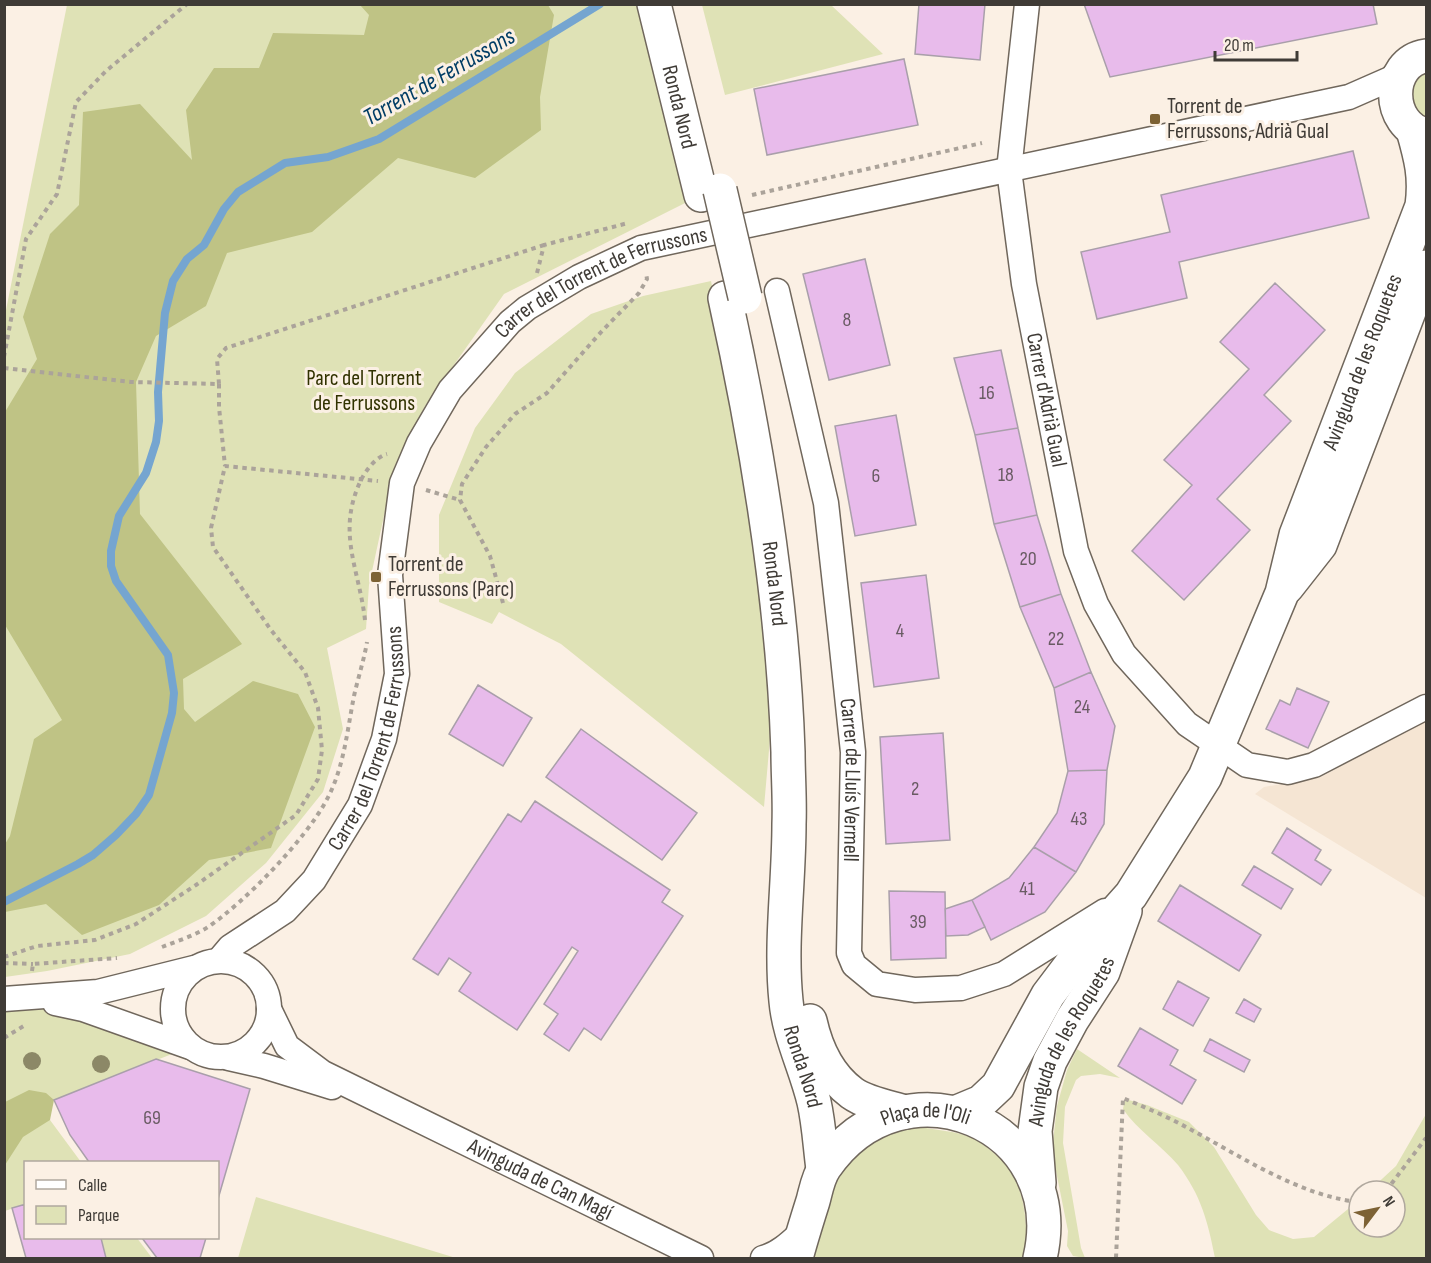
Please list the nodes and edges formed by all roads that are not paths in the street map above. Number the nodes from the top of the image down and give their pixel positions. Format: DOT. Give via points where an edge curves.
graph roads {
  1 [pos="1027,4"];
  2 [pos="661,5"];
  3 [pos="1420,58"];
  4 [pos="1420,133"];
  5 [pos="1010,170"];
  6 [pos="1426,267"];
  7 [pos="777,291"];
  8 [pos="735,298"];
  9 [pos="1282,593"];
  10 [pos="1426,707"];
  11 [pos="1218,746"];
  12 [pos="1131,895"];
  13 [pos="219,960"];
  14 [pos="194,968"];
  15 [pos="30,998"];
  16 [pos="4,999"];
  17 [pos="268,1009"];
  18 [pos="190,1047"];
  19 [pos="229,1058"];
  20 [pos="380,1101"];
  21 [pos="905,1112"];
  22 [pos="957,1112"];
  23 [pos="823,1169"];
  24 [pos="1039,1194"];
  25 [pos="800,1244"];
  26 [pos="701,1258"];
  27 [pos="763,1258"];
  28 [pos="1040,1258"];
  1 -- 5 [label="street, Carrer d'Adrià Gual"];
  2 -- 8 [label="main road, Ronda Nord" via="722,194"];
  3 -- 4 [label="main road, Avinguda de les Roquetes" via="1397,81 1395,101 1403,120"];
  3 -- 5 [label="street, Carrer del Torrent de Ferrussons" via="1390,79 1348,97"];
  4 -- 9 [label="main road, Avinguda de les Roquetes" via="1425,184 1422,206 1296,535"];
  5 -- 11 [label="street, Carrer d'Adrià Gual" via="1024,284 1076,551 1096,604 1124,654 1187,724"];
  5 -- 13 [label="street, Carrer del Torrent de Ferrussons" via="641,248 579,277 510,322 450,390 418,443 402,483 390,575 397,674 384,739 360,805 314,880 285,911 230,946"];
  6 -- 9 [label="main road, Avinguda de les Roquetes" via="1320,545"];
  7 -- 12 [label="street, Carrer de Lluís Vermell" via="826,503 853,752 849,953 854,965 877,984 915,990 962,988 1004,974"];
  8 -- 21 [label="main road, Ronda Nord" via="782,489 800,628 811,838 804,973 813,1037 825,1063 853,1094"];
  8 -- 23 [label="main road, Ronda Nord" via="781,652 788,749 786,1003 814,1103"];
  9 -- 11 [label="main road, Avinguda de les Roquetes"];
  10 -- 11 [label="street, Carrer d'Adrià Gual" via="1314,765 1288,772 1247,765"];
  11 -- 12 [label="main road, Avinguda de les Roquetes" via="1205,777"];
  12 -- 22 [label="main road, Avinguda de les Roquetes" via="1048,995 998,1086 981,1102"];
  12 -- 24 [label="main road, Avinguda de les Roquetes" via="1103,972 1072,1020 1041,1087 1035,1131"];
  13 -- 14 [label="street"];
  13 -- 17 [label="street" via="249,969 264,986"];
  14 -- 15 [label="street" via="98,992"];
  14 -- 18 [label="street" via="176,991 172,1008 180,1035"];
  15 -- 16 [label="street"];
  15 -- 18 [label="street" via="83,1009"];
  17 -- 19 [label="street" via="261,1038 245,1052"];
  17 -- 20 [label="street, Avinguda de Can Magí" via="287,1046 323,1073"];
  18 -- 19 [label="street" via="205,1055"];
  19 -- 20 [label="street, Avinguda de Can Magí"];
  20 -- 26 [label="street, Avinguda de Can Magí"];
  21 -- 22 [label="main road, Plaça de l'Oli"];
  21 -- 23 [label="main road, Plaça de l'Oli" via="866,1127 846,1141"];
  22 -- 24 [label="main road, Plaça de l'Oli" via="984,1124 1012,1145 1027,1165"];
  23 -- 25 [label="main road, Plaça de l'Oli"];
  24 -- 28 [label="main road, Plaça de l'Oli" via="1043,1229"];
  25 -- 27 [label="street" via="791,1242"];
}
